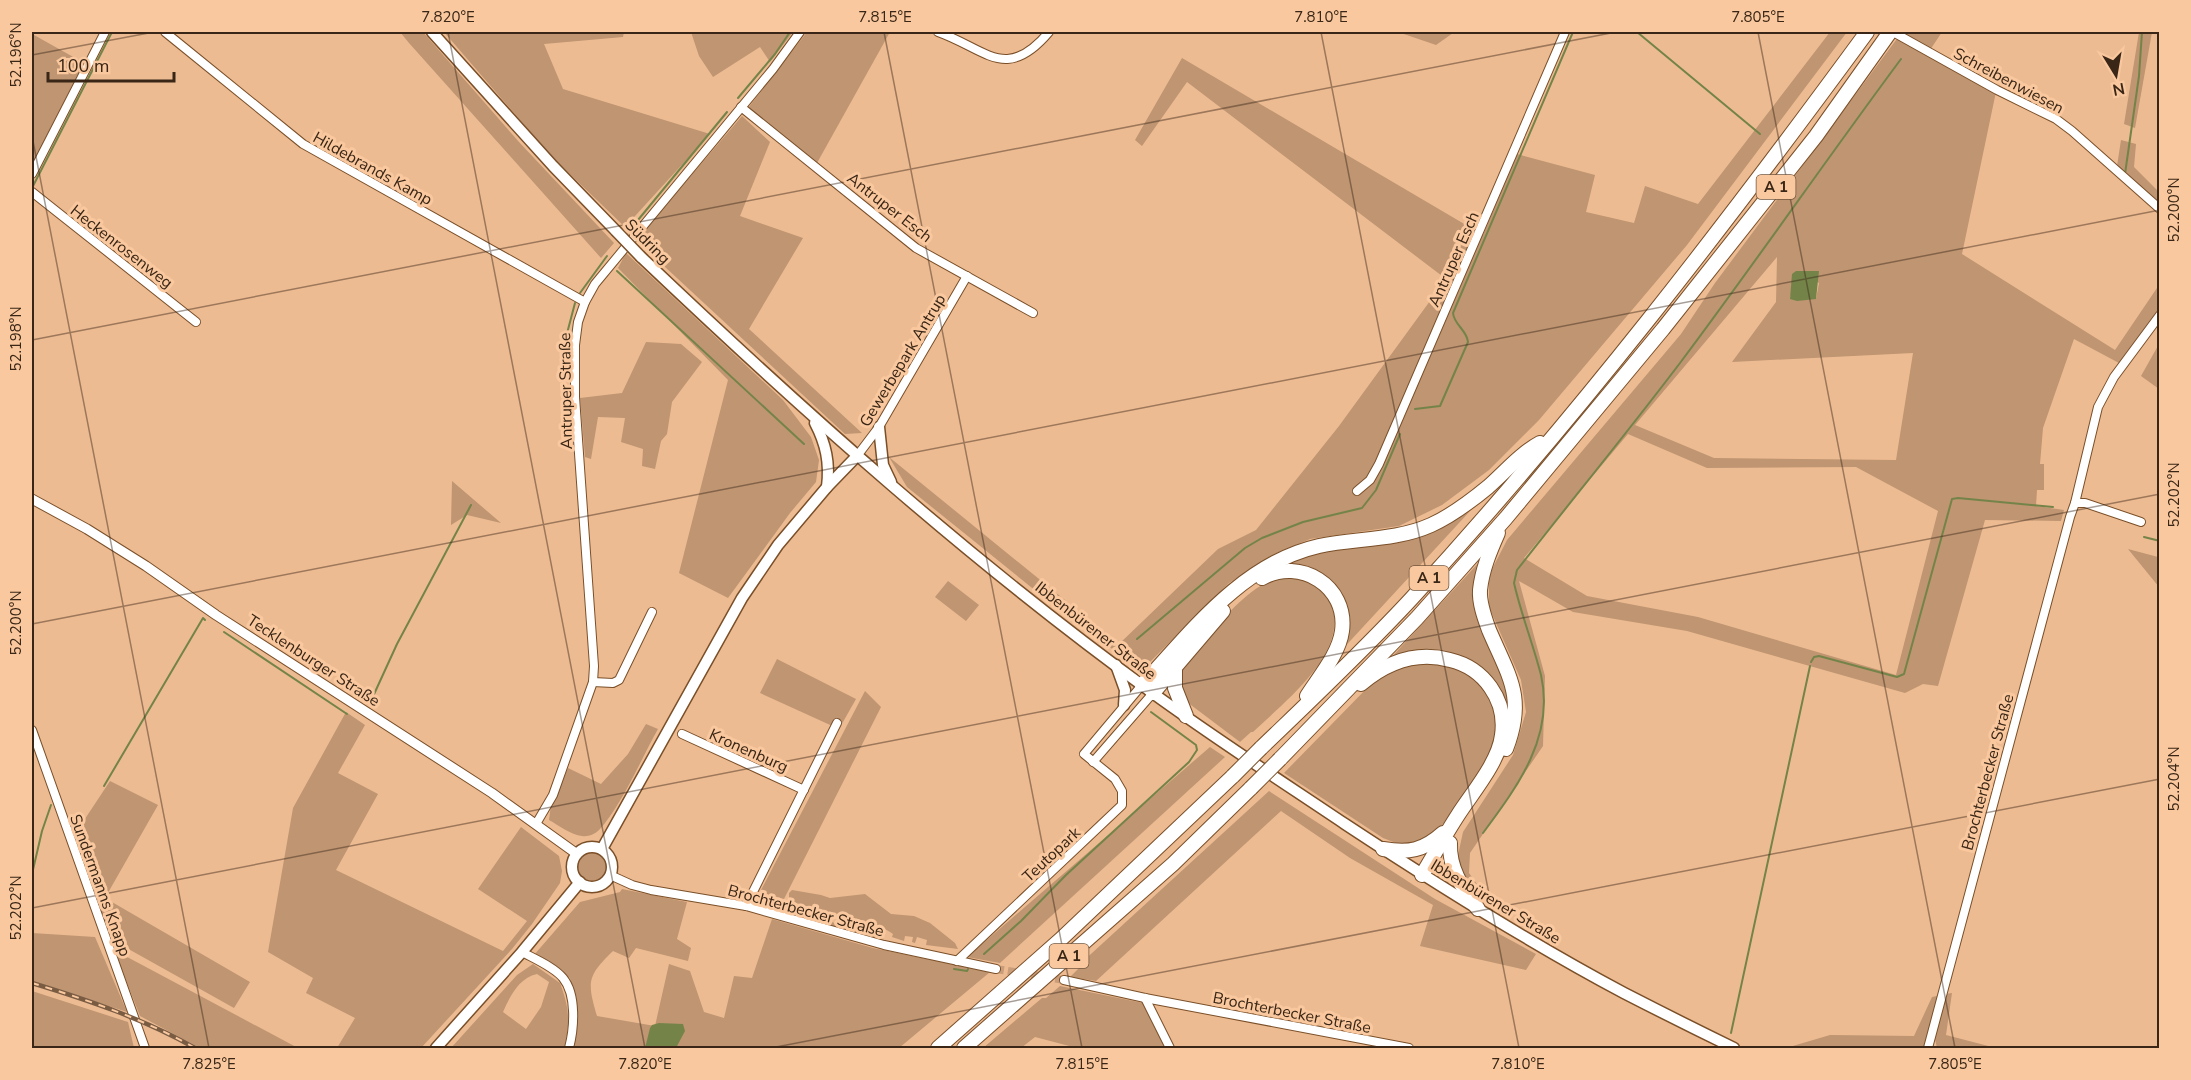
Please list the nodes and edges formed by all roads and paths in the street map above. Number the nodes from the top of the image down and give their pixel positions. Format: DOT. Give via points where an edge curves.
graph roads {
  1 [pos="105,32"];
  2 [pos="165,32"];
  3 [pos="433,32"];
  4 [pos="800,32"];
  5 [pos="938,32"];
  6 [pos="1049,32"];
  7 [pos="1565,32"];
  8 [pos="1867,32"];
  9 [pos="1889,34"];
  10 [pos="741,107"];
  11 [pos="32,174"];
  12 [pos="32,192"];
  13 [pos="2160,209"];
  14 [pos="968,276"];
  15 [pos="585,302"];
  16 [pos="1033,313"];
  17 [pos="2160,315"];
  18 [pos="196,322"];
  19 [pos="810,415"];
  20 [pos="879,427"];
  21 [pos="1554,434"];
  22 [pos="857,456"];
  23 [pos="892,485"];
  24 [pos="828,487"];
  25 [pos="1357,491"];
  26 [pos="32,499"];
  27 [pos="2075,503"];
  28 [pos="1506,518"];
  29 [pos="2141,522"];
  30 [pos="652,612"];
  31 [pos="1116,664"];
  32 [pos="1175,668"];
  33 [pos="593,682"];
  34 [pos="1148,689"];
  35 [pos="1124,705"];
  36 [pos="1295,715"];
  37 [pos="1322,715"];
  38 [pos="1186,716"];
  39 [pos="837,723"];
  40 [pos="32,730"];
  41 [pos="682,734"];
  42 [pos="1093,762"];
  43 [pos="804,790"];
  44 [pos="536,824"];
  45 [pos="1450,828"];
  46 [pos="1450,843"];
  47 [pos="602,849"];
  48 [pos="1383,849"];
  49 [pos="577,854"];
  50 [pos="610,875"];
  51 [pos="1426,877"];
  52 [pos="580,882"];
  53 [pos="746,906"];
  54 [pos="1478,909"];
  55 [pos="522,952"];
  56 [pos="957,961"];
  57 [pos="996,969"];
  58 [pos="1064,980"];
  59 [pos="1145,998"];
  60 [pos="145,1048"];
  61 [pos="436,1048"];
  62 [pos="569,1048"];
  63 [pos="938,1048"];
  64 [pos="964,1048"];
  65 [pos="1170,1048"];
  66 [pos="1409,1048"];
  67 [pos="1734,1048"];
  68 [pos="1928,1048"];
  1 -- 11 [label="street"];
  2 -- 15 [label="street, Hildebrands Kamp" via="303,144"];
  3 -- 19 [label="main road, Südring, bridge" via="641,257"];
  4 -- 10 [label="street, Antruper Straße"];
  5 -- 6 [label="street" via="1005,60 1028,52"];
  7 -- 25 [label="street, Antruper Esch" via="1379,464 1370,480"];
  8 -- 21 [label="highway, A 1" via="1696,261"];
  9 -- 13 [label="street, Schreibenwiesen" via="2056,119"];
  9 -- 28 [label="highway, A 1" via="1794,164"];
  10 -- 14 [label="street, Antruper Esch" via="916,248"];
  10 -- 15 [label="street, Antruper Straße" via="607,269"];
  12 -- 18 [label="street, Heckenrosenweg"];
  14 -- 16 [label="street, Antruper Esch"];
  14 -- 20 [label="street, Gewerbepark Antrup"];
  15 -- 33 [label="street, Antruper Straße" via="575,345 575,397"];
  17 -- 27 [label="street, Brochterbecker Straße" via="2114,377 2098,407"];
  19 -- 22 [label="main road, Südring"];
  19 -- 24 [label="main road" via="828,456"];
  20 -- 22 [label="street, Gewerbepark Antrup"];
  20 -- 23 [label="main road" via="884,465"];
  21 -- 34 [label="highway" via="1534,446 1462,507 1432,524 1400,535 1319,546 1293,554 1255,574 1205,617"];
  21 -- 36 [label="highway, A 1" via="1410,599"];
  22 -- 23 [label="main road, Ibbenbürener Straße"];
  22 -- 24 [label="main road"];
  23 -- 31 [label="main road, Ibbenbürener Straße"];
  24 -- 47 [label="main road" via="778,545 742,598"];
  26 -- 44 [label="street, Tecklenburger Straße" via="146,566"];
  27 -- 29 [label="street"];
  27 -- 68 [label="street, Brochterbecker Straße"];
  28 -- 37 [label="highway, A 1" via="1417,618"];
  28 -- 46 [label="highway" via="1488,556 1480,592 1485,620 1514,688 1516,715 1505,751"];
  30 -- 33 [label="street" via="619,680"];
  31 -- 34 [label="main road, Ibbenbürener Straße"];
  31 -- 35 [label="main road" via="1125,690"];
  32 -- 34 [label="highway"];
  32 -- 36 [label="highway" via="1218,616 1250,586 1279,571 1309,574 1324,583 1337,599 1342,633 1331,659"];
  32 -- 38 [label="highway" via="1175,688"];
  33 -- 44 [label="street, Antruper Straße" via="553,795"];
  34 -- 35 [label="street, Teutopark"];
  34 -- 38 [label="main road, Ibbenbürener Straße"];
  34 -- 42 [label="street"];
  35 -- 42 [label="street, Teutopark" via="1084,754"];
  36 -- 63 [label="highway, A 1, bridge" via="1060,940"];
  37 -- 45 [label="highway" via="1395,662 1427,655 1472,668 1493,687 1502,711 1502,736 1494,758"];
  37 -- 64 [label="highway, A 1, bridge" via="1164,872"];
  38 -- 48 [label="main road, Ibbenbürener Straße"];
  39 -- 43 [label="street, Kronenburg"];
  40 -- 60 [label="street, Sundermanns Knapp"];
  41 -- 43 [label="street, Kronenburg"];
  42 -- 56 [label="street, Teutopark" via="1114,779 1122,791 1122,805"];
  43 -- 53 [label="street, Kronenburg"];
  44 -- 49 [label="street, Tecklenburger Straße"];
  45 -- 48 [label="highway" via="1420,848 1403,852"];
  45 -- 51 [label="highway"];
  46 -- 51 [label="highway"];
  46 -- 54 [label="highway" via="1456,876"];
  47 -- 49 [label="main road" via="588,847"];
  47 -- 50 [label="main road" via="612,863"];
  48 -- 51 [label="main road, Ibbenbürener Straße"];
  49 -- 52 [label="main road" via="572,866"];
  50 -- 52 [label="main road" via="600,885 586,886"];
  50 -- 53 [label="street, Brochterbecker Straße" via="651,890"];
  51 -- 54 [label="main road, Ibbenbürener Straße"];
  52 -- 55 [label="main road"];
  53 -- 56 [label="street, Brochterbecker Straße"];
  54 -- 67 [label="main road, Ibbenbürener Straße" via="1623,992"];
  55 -- 61 [label="main road"];
  55 -- 62 [label="street" via="565,980 574,1020"];
  56 -- 57 [label="street, Brochterbecker Straße"];
  58 -- 59 [label="street, Brochterbecker Straße"];
  59 -- 65 [label="street"];
  59 -- 66 [label="street, Brochterbecker Straße"];
}
